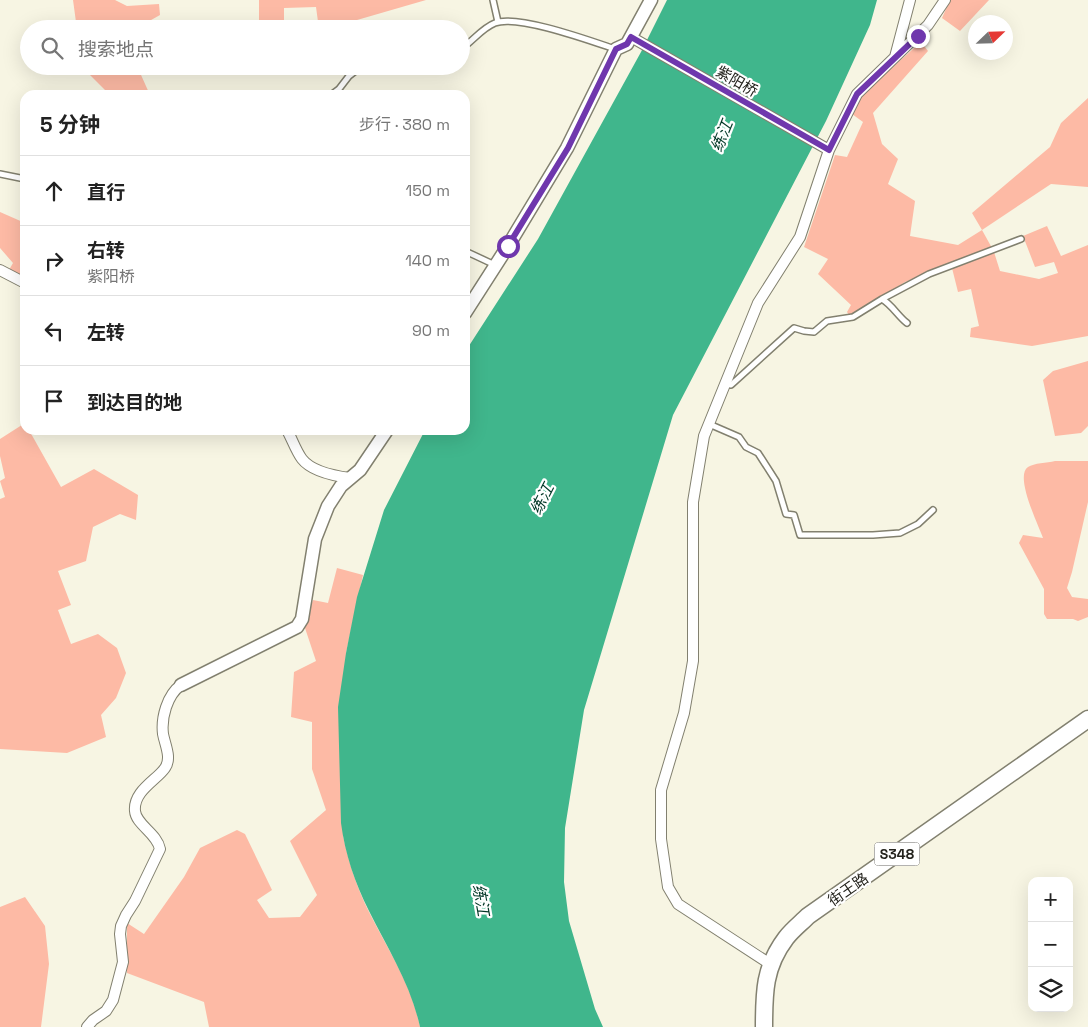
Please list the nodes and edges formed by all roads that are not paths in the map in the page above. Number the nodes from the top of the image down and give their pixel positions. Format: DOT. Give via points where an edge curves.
graph roads {
  1 [pos="493,0"];
  2 [pos="651,0"];
  3 [pos="910,0"];
  4 [pos="945,0"];
  5 [pos="498,22"];
  6 [pos="631,37"];
  7 [pos="470,41"];
  8 [pos="616,49"];
  9 [pos="895,57"];
  10 [pos="350,75"];
  11 [pos="338,90"];
  12 [pos="829,150"];
  13 [pos="0,174"];
  14 [pos="20,178"];
  15 [pos="1021,239"];
  16 [pos="470,253"];
  17 [pos="496,266"];
  18 [pos="0,270"];
  19 [pos="20,280"];
  20 [pos="882,299"];
  21 [pos="470,305"];
  22 [pos="907,323"];
  23 [pos="725,384"];
  24 [pos="709,423"];
  25 [pos="290,435"];
  26 [pos="384,435"];
  27 [pos="350,478"];
  28 [pos="933,510"];
  29 [pos="181,685"];
  30 [pos="1088,719"];
  31 [pos="770,964"];
  32 [pos="88,1027"];
  33 [pos="764,1027"];
  1 -- 5 [label="lane"];
  2 -- 6 [label="street"];
  3 -- 9 [label="street"];
  4 -- 9 [label="street" via="928,25"];
  5 -- 7 [label="lane"];
  5 -- 8 [label="lane" via="529,24"];
  6 -- 8 [label="street" via="627,44"];
  6 -- 12 [label="street, 紫阳桥"];
  8 -- 17 [label="street" via="568,148"];
  9 -- 12 [label="street" via="857,94"];
  10 -- 11 [label="lane"];
  12 -- 23 [label="street" via="800,237 758,303"];
  13 -- 14 [label="lane"];
  15 -- 20 [label="lane" via="929,274"];
  16 -- 17 [label="lane"];
  17 -- 21 [label="street"];
  18 -- 19 [label="street"];
  20 -- 22 [label="lane"];
  20 -- 23 [label="lane" via="853,317 827,320 814,332 794,328 731,385"];
  23 -- 24 [label="street"];
  24 -- 28 [label="lane" via="739,437 758,454 776,481 786,514 794,515 800,535 900,533 918,524"];
  24 -- 31 [label="street" via="692,502 693,661 684,713 660,790 661,839 668,887 678,904"];
  25 -- 27 [label="street" via="303,461 310,466 331,475"];
  26 -- 27 [label="street" via="360,470"];
  27 -- 29 [label="street" via="332,497 315,539 302,619 297,627"];
  29 -- 32 [label="street" via="165,709 163,734 168,763 146,786 135,808 160,849 121,926 123,962 113,1000"];
  30 -- 31 [label="main road, 街王路 / S348" via="808,916 786,938"];
  31 -- 33 [label="main road, 街王路 / S348" via="764,992"];
}
